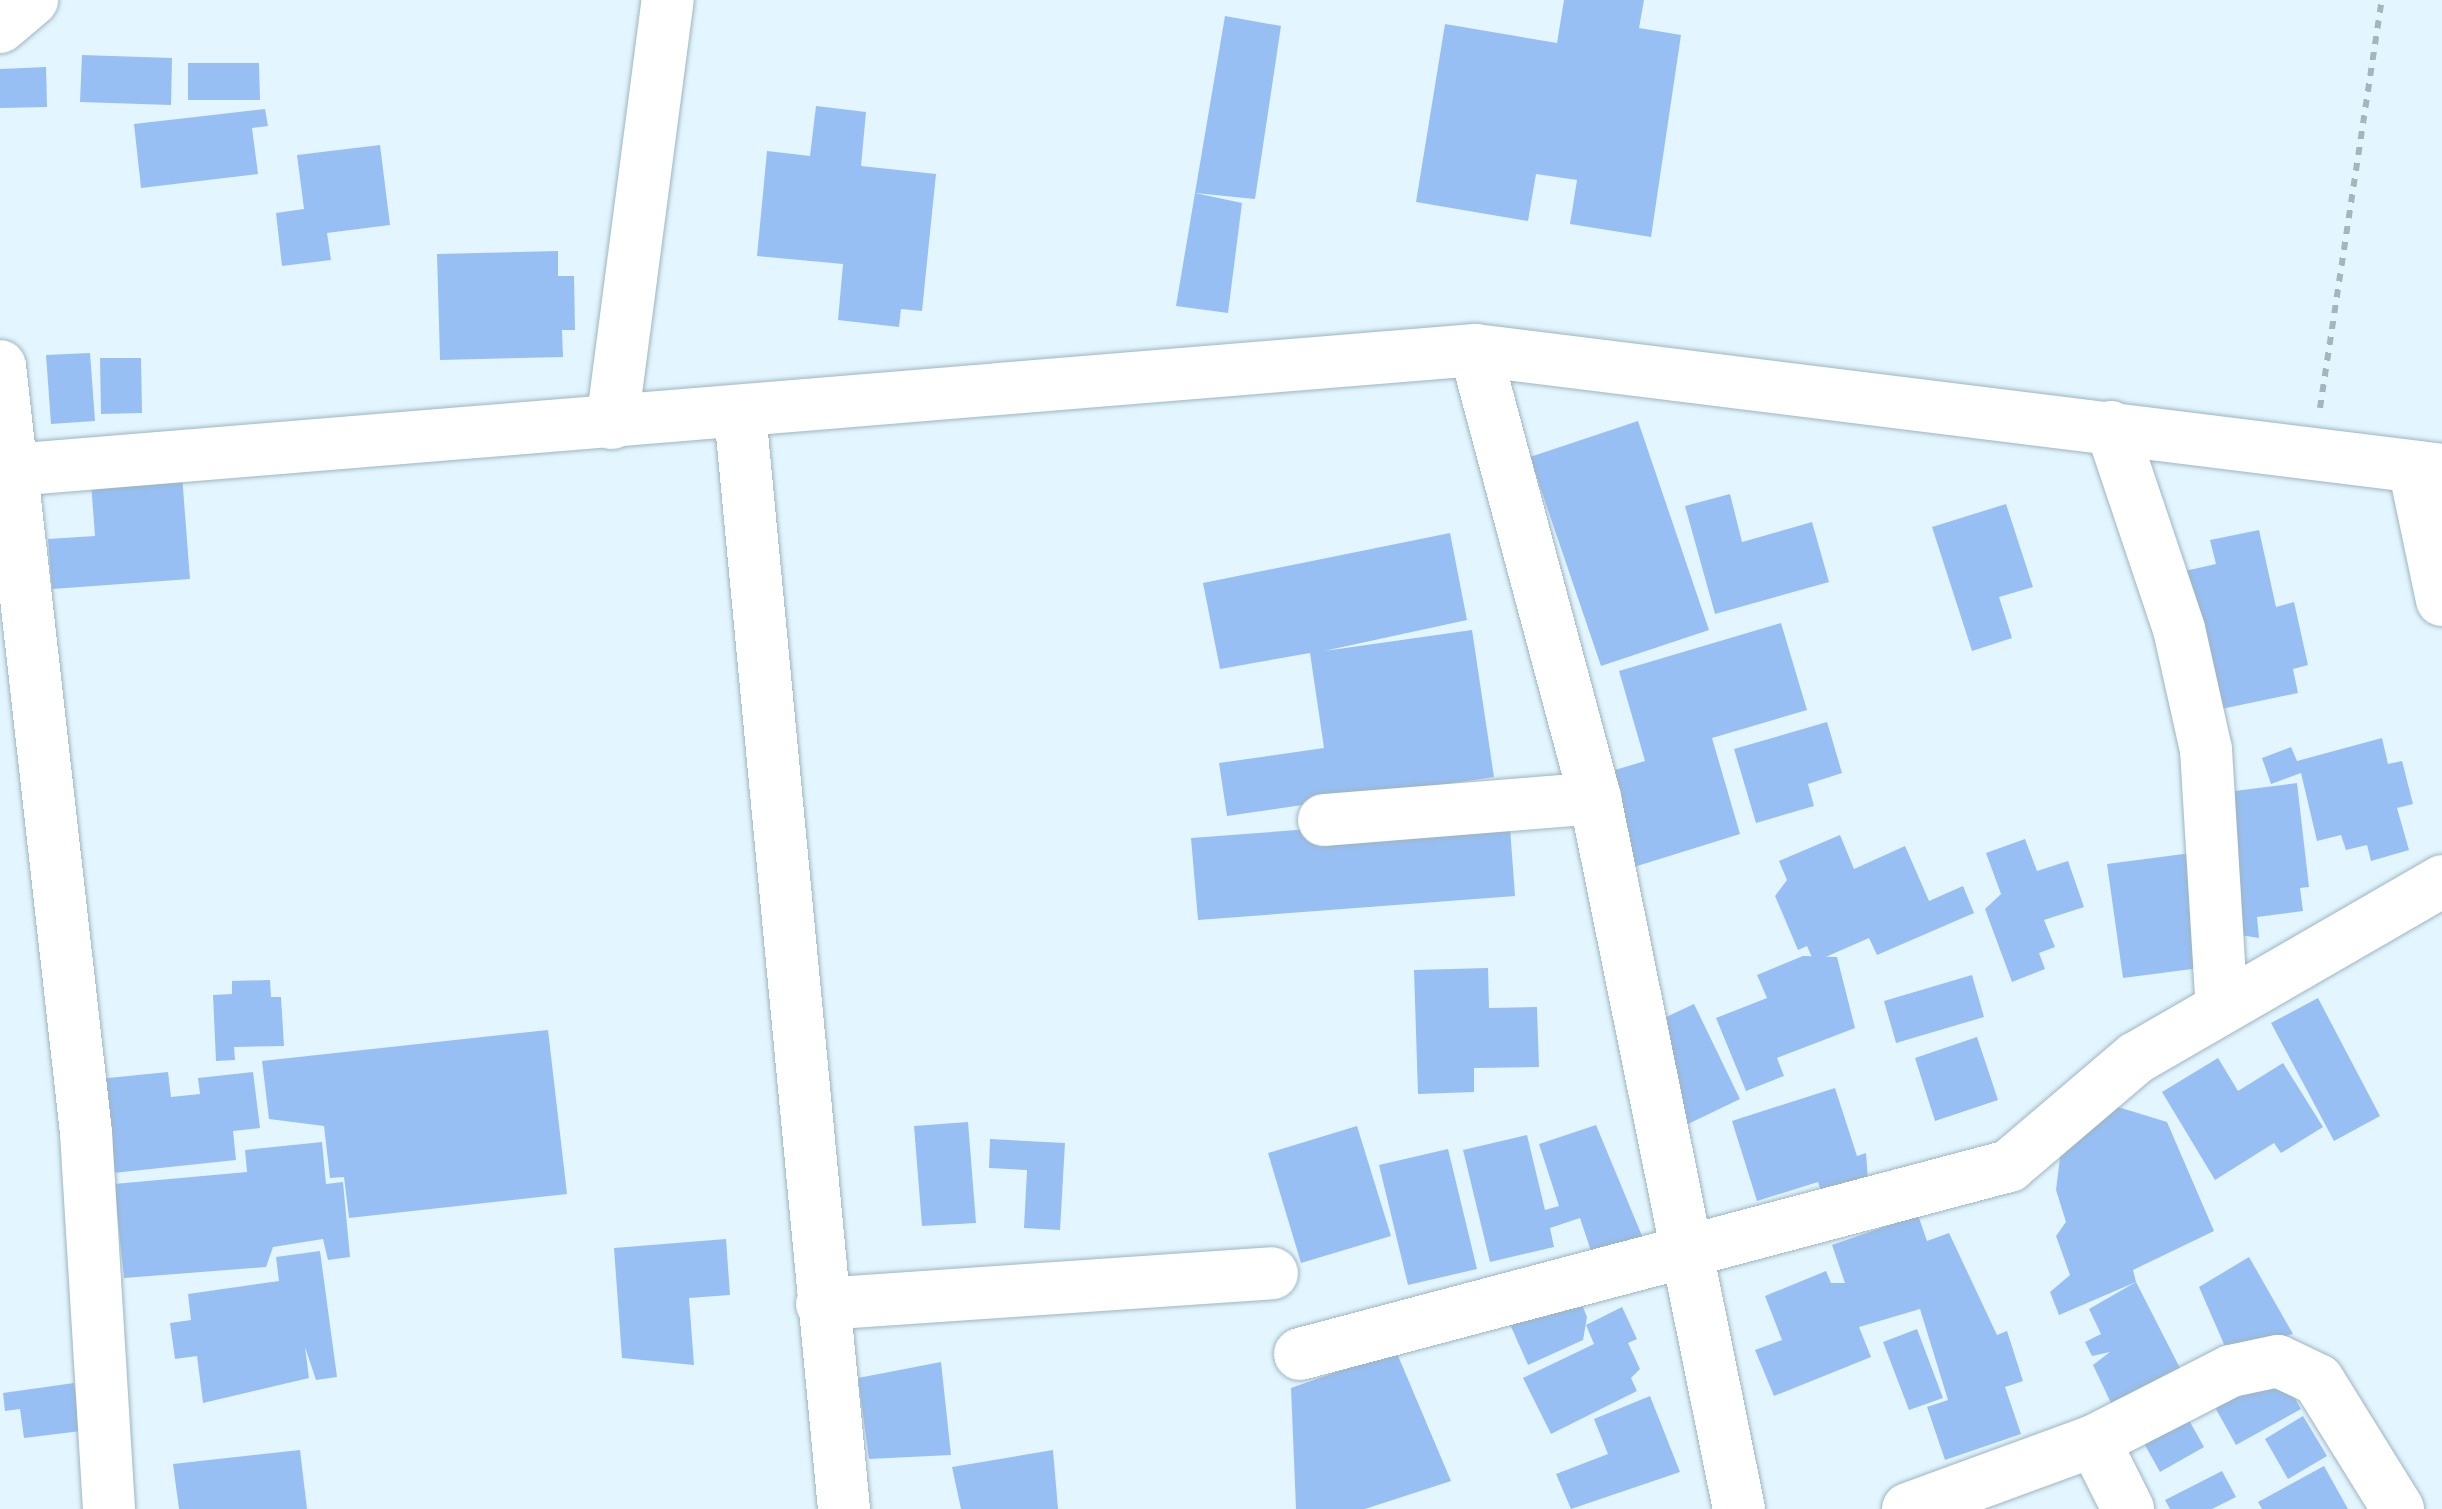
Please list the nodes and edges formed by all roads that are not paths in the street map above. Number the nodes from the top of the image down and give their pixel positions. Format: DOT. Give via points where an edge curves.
graph roads {
  1 [pos="32,0"];
  2 [pos="668,0"];
  3 [pos="0,27"];
  4 [pos="1475,350"];
  5 [pos="0,366"];
  6 [pos="612,423"];
  7 [pos="2111,427"];
  8 [pos="743,444"];
  9 [pos="2428,468"];
  10 [pos="4,470"];
  11 [pos="2442,600"];
  12 [pos="1595,798"];
  13 [pos="1324,820"];
  14 [pos="2442,880"];
  15 [pos="2222,1008"];
  16 [pos="1686,1252"];
  17 [pos="1272,1274"];
  18 [pos="822,1304"];
  19 [pos="1300,1354"];
  20 [pos="2094,1441"];
  21 [pos="109,1509"];
  22 [pos="844,1509"];
  23 [pos="1739,1509"];
  24 [pos="1908,1509"];
  25 [pos="2128,1509"];
  26 [pos="2398,1509"];
  1 -- 3 [label="street"];
  2 -- 6 [label="street"];
  4 -- 7 [label="street"];
  4 -- 8 [label="street"];
  4 -- 12 [label="street"];
  5 -- 10 [label="street"];
  6 -- 8 [label="street"];
  6 -- 10 [label="street"];
  7 -- 9 [label="street"];
  7 -- 15 [label="street" via="2179,629 2206,750"];
  8 -- 18 [label="street"];
  9 -- 11 [label="street"];
  10 -- 21 [label="street" via="86,1133"];
  12 -- 13 [label="street"];
  12 -- 16 [label="street"];
  14 -- 15 [label="street"];
  15 -- 16 [label="street" via="2076,1101 2009,1166"];
  16 -- 19 [label="street"];
  16 -- 23 [label="street"];
  17 -- 18 [label="street"];
  18 -- 22 [label="street"];
  20 -- 24 [label="street"];
  20 -- 25 [label="street"];
  20 -- 26 [label="street" via="2232,1370 2278,1361 2318,1380"];
}
